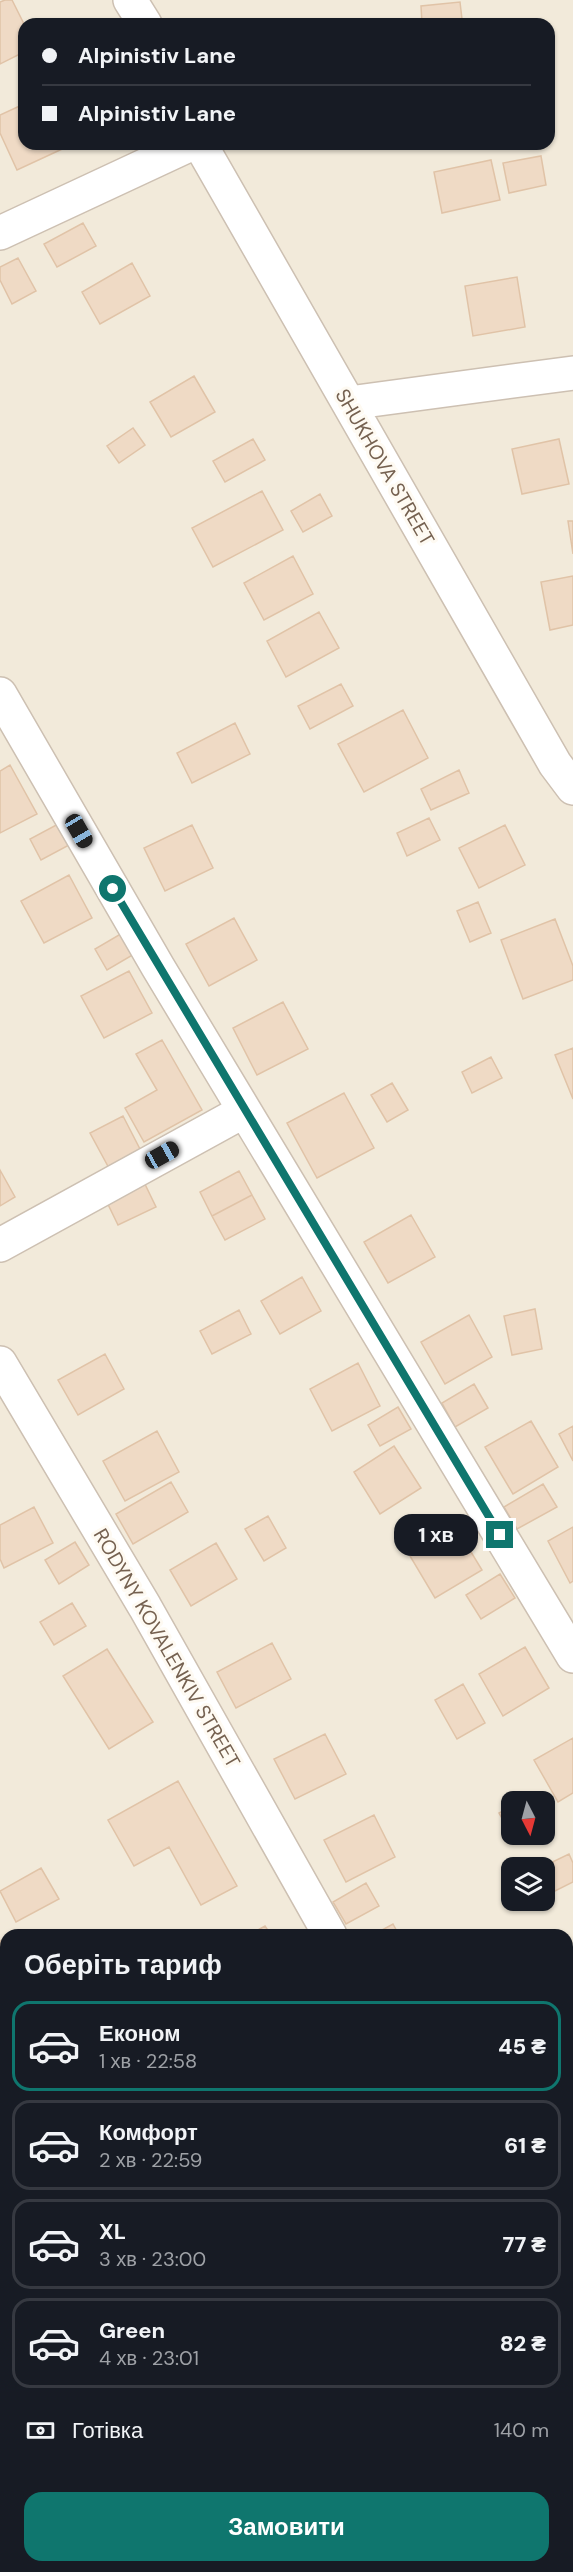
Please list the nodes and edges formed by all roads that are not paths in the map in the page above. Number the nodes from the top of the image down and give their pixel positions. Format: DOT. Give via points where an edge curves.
graph roads {
  1 [pos="130,0"];
  2 [pos="141,18"];
  3 [pos="178,150"];
  4 [pos="203,150"];
  5 [pos="0,233"];
  6 [pos="573,373"];
  7 [pos="349,403"];
  8 [pos="0,694"];
  9 [pos="573,788"];
  10 [pos="244,1111"];
  11 [pos="0,1245"];
  12 [pos="0,1363"];
  13 [pos="573,1656"];
  14 [pos="327,1929"];
  1 -- 2 [label="street"];
  3 -- 5 [label="street"];
  4 -- 7 [label="street, SHUKHOVA STREET"];
  6 -- 7 [label="street"];
  7 -- 9 [label="street, SHUKHOVA STREET" via="555,764"];
  8 -- 10 [label="street"];
  10 -- 11 [label="street"];
  10 -- 13 [label="street"];
  12 -- 14 [label="street, RODYNY KOVALENKIV STREET" via="145,1607"];
}
